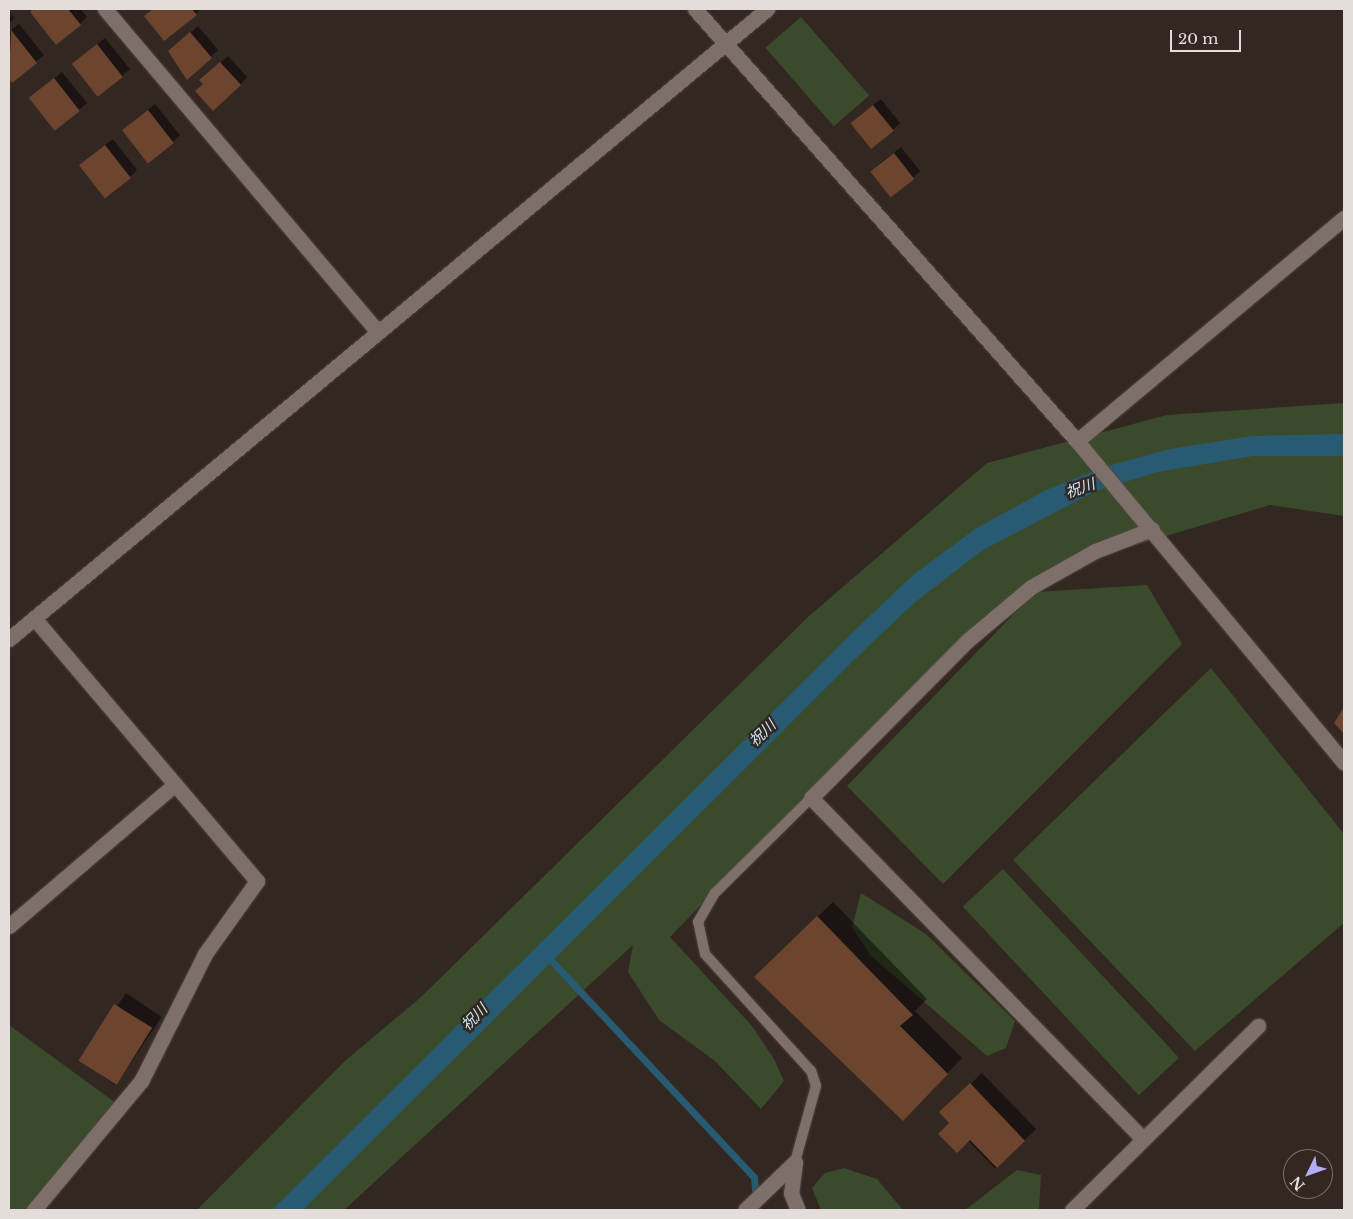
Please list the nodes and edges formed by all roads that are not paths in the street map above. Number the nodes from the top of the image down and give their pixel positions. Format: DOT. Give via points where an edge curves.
graph roads {
  1 [pos="105,9"];
  2 [pos="694,9"];
  3 [pos="767,9"];
  4 [pos="725,44"];
  5 [pos="1344,218"];
  6 [pos="378,332"];
  7 [pos="1078,441"];
  8 [pos="1152,529"];
  9 [pos="34,618"];
  10 [pos="9,639"];
  11 [pos="1344,763"];
  12 [pos="175,784"];
  13 [pos="810,798"];
  14 [pos="9,926"];
  15 [pos="1258,1026"];
  16 [pos="1143,1139"];
  17 [pos="795,1162"];
  18 [pos="34,1210"];
  19 [pos="745,1210"];
  20 [pos="798,1210"];
  21 [pos="1072,1210"];
  1 -- 6 [label="street"];
  2 -- 4 [label="street"];
  3 -- 4 [label="street"];
  4 -- 6 [label="street"];
  4 -- 7 [label="street"];
  5 -- 7 [label="street"];
  6 -- 9 [label="street"];
  7 -- 8 [label="street"];
  8 -- 11 [label="street"];
  8 -- 13 [label="street" via="1095,551 1031,587 968,640"];
  9 -- 10 [label="street"];
  9 -- 12 [label="street"];
  12 -- 14 [label="street"];
  12 -- 18 [label="street" via="257,881 204,954 141,1081"];
  13 -- 16 [label="street"];
  13 -- 17 [label="lane" via="714,893 698,922 706,954 811,1071 816,1086"];
  15 -- 16 [label="street"];
  16 -- 21 [label="street"];
  17 -- 19 [label="street"];
  17 -- 20 [label="street" via="791,1193"];
}
